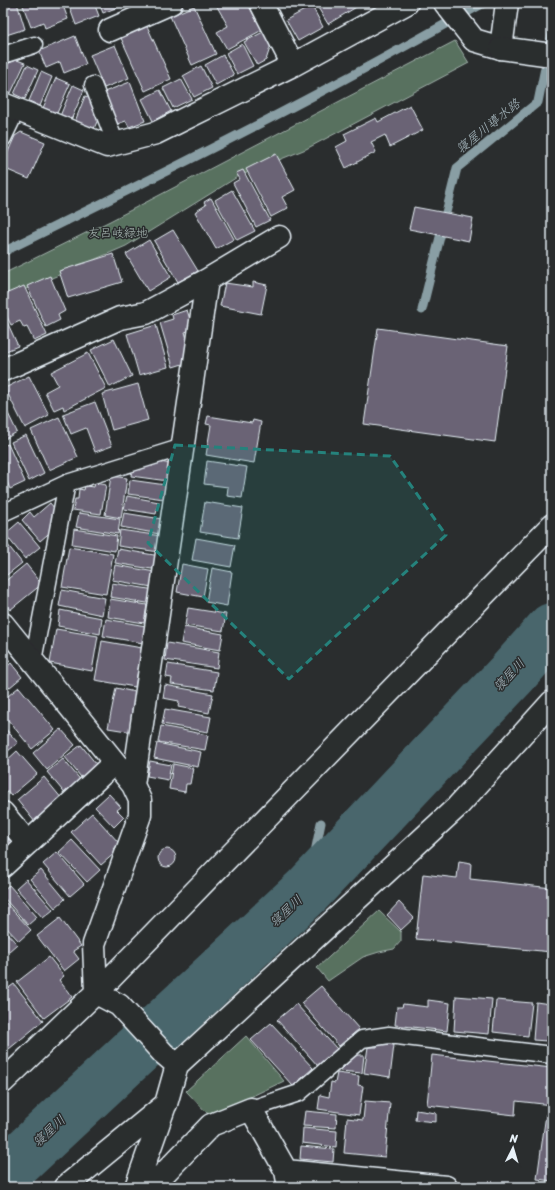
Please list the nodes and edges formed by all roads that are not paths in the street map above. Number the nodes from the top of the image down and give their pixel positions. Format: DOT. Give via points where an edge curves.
graph roads {
  1 [pos="171,3"];
  2 [pos="261,3"];
  3 [pos="407,3"];
  4 [pos="445,3"];
  5 [pos="506,11"];
  6 [pos="110,30"];
  7 [pos="34,45"];
  8 [pos="506,49"];
  9 [pos="3,55"];
  10 [pos="552,55"];
  11 [pos="293,65"];
  12 [pos="93,85"];
  13 [pos="10,107"];
  14 [pos="3,138"];
  15 [pos="116,144"];
  16 [pos="279,237"];
  17 [pos="208,280"];
  18 [pos="3,370"];
  19 [pos="182,447"];
  20 [pos="67,483"];
  21 [pos="3,513"];
  22 [pos="552,525"];
  23 [pos="3,624"];
  24 [pos="33,661"];
  25 [pos="552,702"];
  26 [pos="114,763"];
  27 [pos="133,785"];
  28 [pos="3,813"];
  29 [pos="28,844"];
  30 [pos="3,866"];
  31 [pos="96,993"];
  32 [pos="552,1055"];
  33 [pos="170,1059"];
  34 [pos="3,1082"];
  35 [pos="166,1104"];
  36 [pos="251,1110"];
  37 [pos="287,1179"];
  38 [pos="65,1187"];
  39 [pos="136,1187"];
  40 [pos="151,1187"];
  41 [pos="446,1187"];
  1 -- 6 [label="street"];
  2 -- 11 [label="street"];
  3 -- 11 [label="street"];
  4 -- 8 [label="street" via="474,40"];
  5 -- 8 [label="street"];
  7 -- 9 [label="lane"];
  8 -- 10 [label="street"];
  11 -- 15 [label="street" via="156,133"];
  12 -- 15 [label="lane"];
  13 -- 14 [label="lane"];
  13 -- 15 [label="street" via="107,146"];
  16 -- 17 [label="street"];
  17 -- 18 [label="street" via="146,313 120,318"];
  17 -- 19 [label="street"];
  19 -- 20 [label="lane"];
  19 -- 27 [label="street"];
  20 -- 21 [label="lane"];
  20 -- 24 [label="lane"];
  22 -- 31 [label="street"];
  23 -- 24 [label="street"];
  24 -- 26 [label="street"];
  25 -- 33 [label="street" via="457,807 339,916"];
  26 -- 27 [label="street"];
  26 -- 29 [label="street"];
  27 -- 31 [label="street" via="140,800 140,815 94,944"];
  28 -- 29 [label="street"];
  29 -- 30 [label="street"];
  31 -- 33 [label="street" via="119,1006"];
  31 -- 34 [label="street"];
  32 -- 36 [label="lane" via="389,1035 362,1039 299,1094"];
  33 -- 35 [label="street"];
  35 -- 38 [label="street"];
  35 -- 39 [label="street"];
  36 -- 37 [label="street"];
  36 -- 40 [label="street" via="211,1125"];
  37 -- 41 [label="street"];
}
